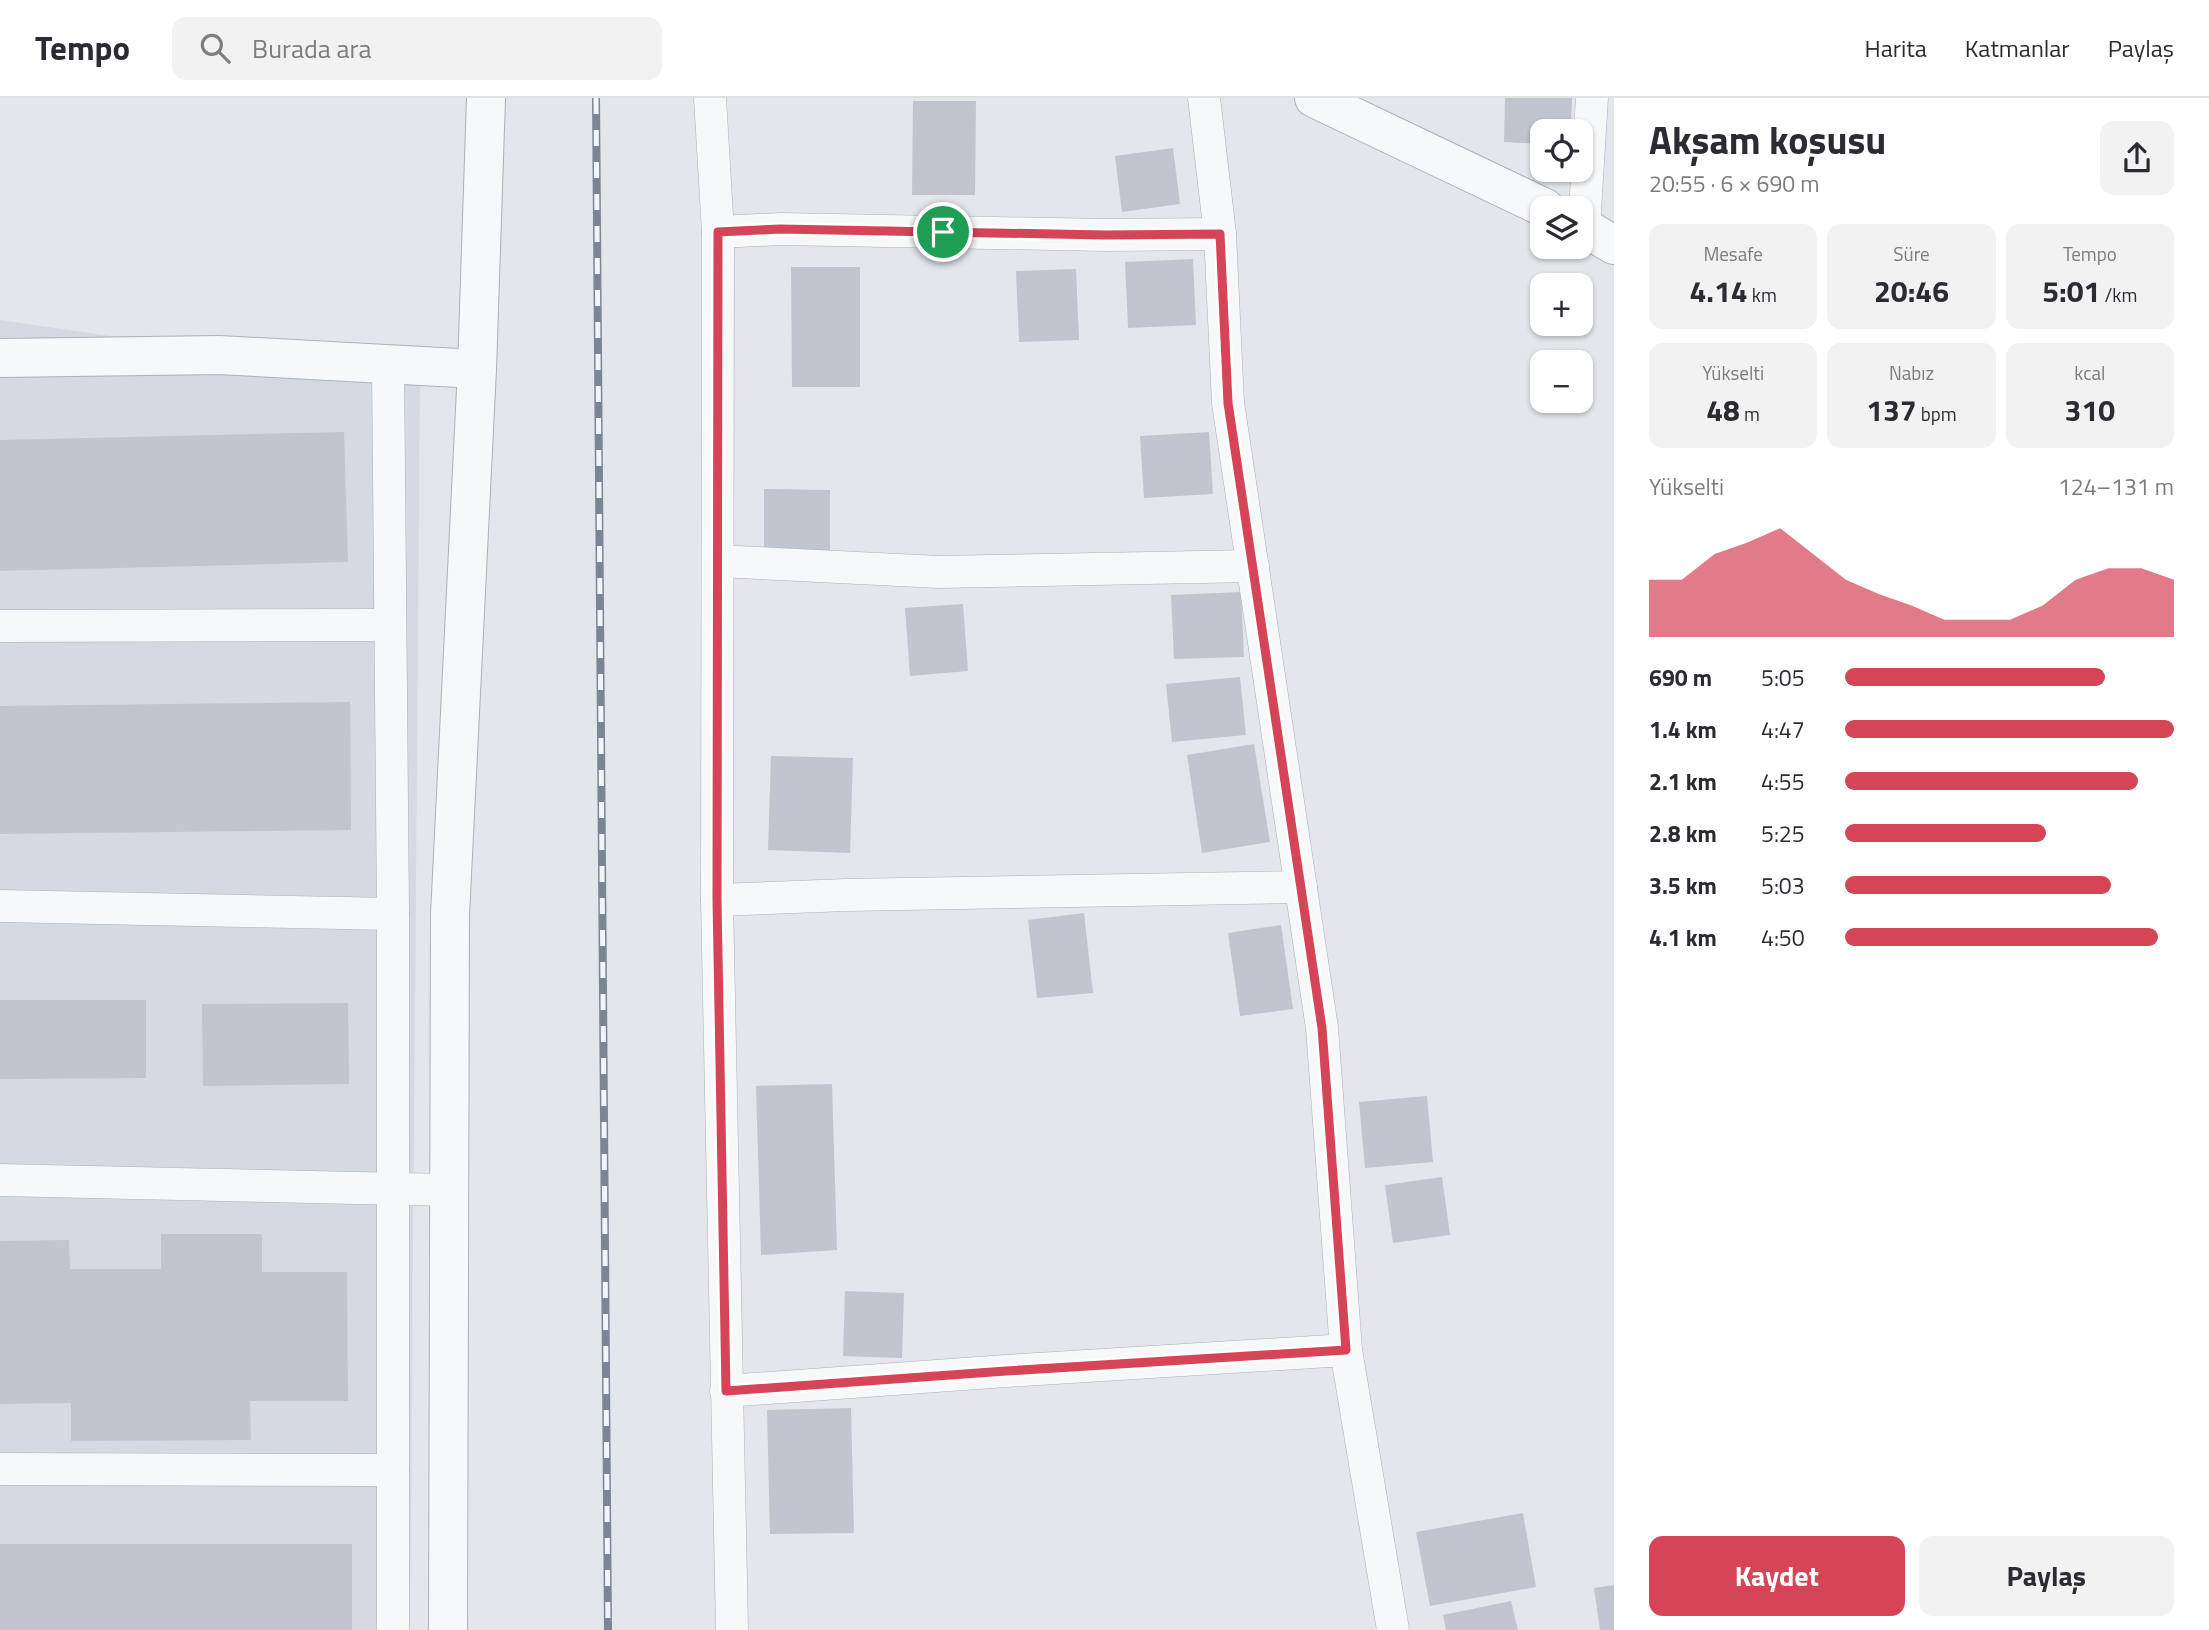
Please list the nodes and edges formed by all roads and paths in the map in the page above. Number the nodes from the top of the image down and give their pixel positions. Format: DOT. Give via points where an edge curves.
graph roads {
  1 [pos="486,98"];
  2 [pos="710,98"];
  3 [pos="1204,98"];
  4 [pos="1314,98"];
  5 [pos="1592,98"];
  6 [pos="1593,196"];
  7 [pos="1530,201"];
  8 [pos="718,232"];
  9 [pos="1220,234"];
  10 [pos="0,358"];
  11 [pos="388,364"];
  12 [pos="477,369"];
  13 [pos="718,561"];
  14 [pos="1253,566"];
  15 [pos="390,625"];
  16 [pos="0,626"];
  17 [pos="1301,887"];
  18 [pos="717,900"];
  19 [pos="0,906"];
  20 [pos="393,914"];
  21 [pos="0,1180"];
  22 [pos="392,1187"];
  23 [pos="449,1190"];
  24 [pos="1346,1350"];
  25 [pos="726,1391"];
  26 [pos="0,1469"];
  27 [pos="393,1470"];
  28 [pos="393,1630"];
  29 [pos="448,1630"];
  30 [pos="732,1630"];
  31 [pos="1393,1630"];
  1 -- 12 [label="street"];
  2 -- 8 [label="street"];
  3 -- 9 [label="street"];
  4 -- 7 [label="street"];
  5 -- 6 [label="street"];
  8 -- 9 [label="street"];
  8 -- 13 [label="street"];
  9 -- 14 [label="street" via="1228,403"];
  10 -- 11 [label="street" via="219,355"];
  11 -- 12 [label="street"];
  11 -- 15 [label="street"];
  12 -- 23 [label="street" via="450,915"];
  13 -- 14 [label="street" via="939,572"];
  13 -- 18 [label="street"];
  14 -- 17 [label="street"];
  15 -- 16 [label="street"];
  15 -- 20 [label="street"];
  17 -- 18 [label="street"];
  17 -- 24 [label="street" via="1322,1028"];
  18 -- 25 [label="street"];
  19 -- 20 [label="street"];
  20 -- 22 [label="street"];
  21 -- 22 [label="street"];
  22 -- 23 [label="street"];
  22 -- 27 [label="street"];
  23 -- 29 [label="street"];
  24 -- 25 [label="street"];
  24 -- 31 [label="street"];
  25 -- 30 [label="street"];
  26 -- 27 [label="street"];
  27 -- 28 [label="street"];
}
